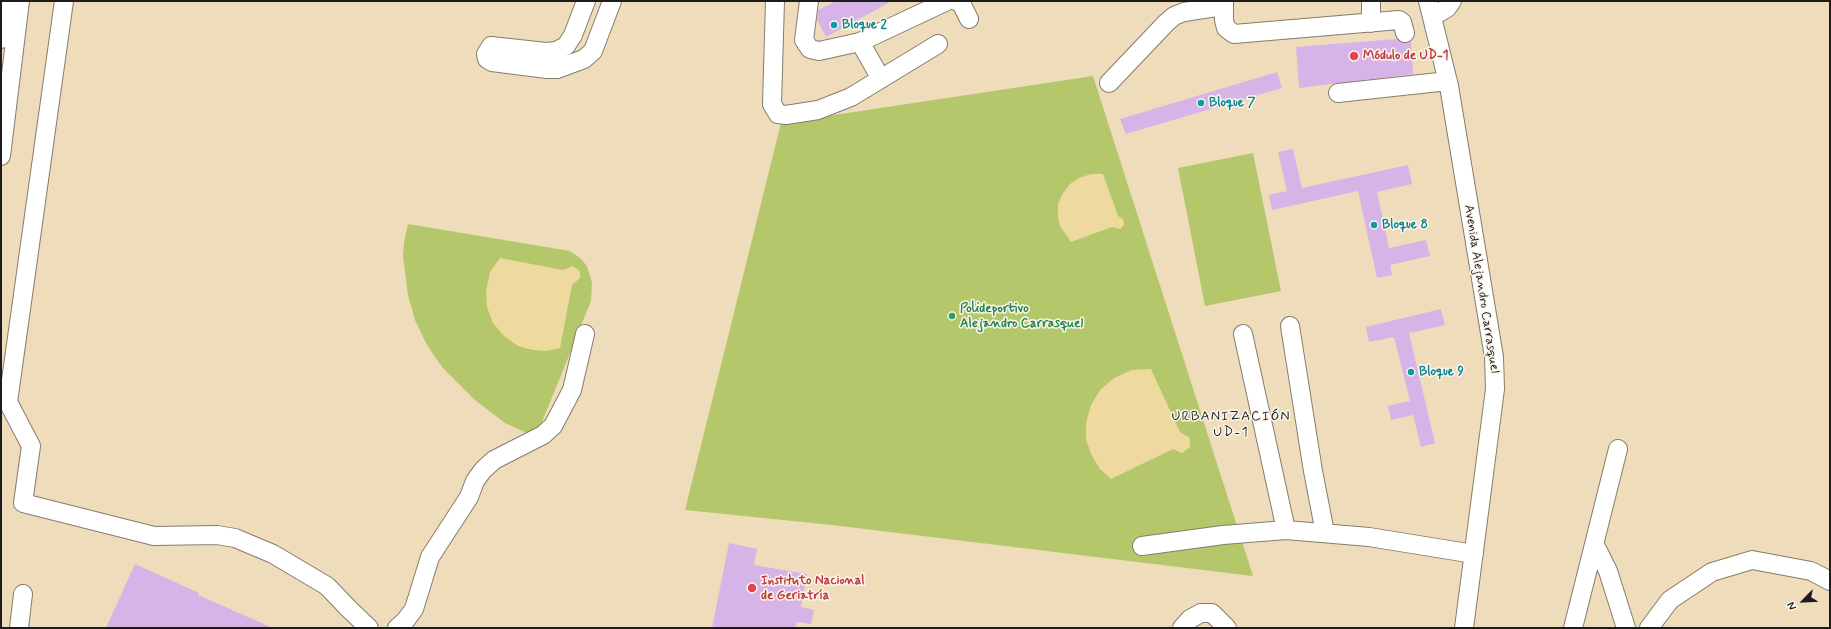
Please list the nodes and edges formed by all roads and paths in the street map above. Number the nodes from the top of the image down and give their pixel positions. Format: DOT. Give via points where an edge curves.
graph roads {
  1 [pos="5,1"];
  2 [pos="20,1"];
  3 [pos="64,1"];
  4 [pos="586,1"];
  5 [pos="612,1"];
  6 [pos="775,1"];
  7 [pos="809,1"];
  8 [pos="947,1"];
  9 [pos="956,1"];
  10 [pos="1371,1"];
  11 [pos="1452,1"];
  12 [pos="1224,4"];
  13 [pos="1430,9"];
  14 [pos="969,19"];
  15 [pos="1371,23"];
  16 [pos="1405,33"];
  17 [pos="1,39"];
  18 [pos="860,42"];
  19 [pos="938,44"];
  20 [pos="881,79"];
  21 [pos="1448,81"];
  22 [pos="1110,83"];
  23 [pos="1338,93"];
  24 [pos="1,156"];
  25 [pos="1290,326"];
  26 [pos="585,334"];
  27 [pos="1243,334"];
  28 [pos="4,405"];
  29 [pos="1618,449"];
  30 [pos="1286,530"];
  31 [pos="1325,533"];
  32 [pos="1595,545"];
  33 [pos="1142,546"];
  34 [pos="1474,554"];
  35 [pos="1830,581"];
  36 [pos="23,594"];
  37 [pos="19,628"];
  38 [pos="369,628"];
  39 [pos="397,628"];
  40 [pos="1182,628"];
  41 [pos="1227,628"];
  42 [pos="1464,628"];
  43 [pos="1573,628"];
  44 [pos="1626,628"];
  45 [pos="1649,628"];
  1 -- 17 [label="street"];
  2 -- 24 [label="street"];
  3 -- 28 [label="street"];
  4 -- 5 [label="street" via="566,46 546,52 491,46 486,54 487,59 492,62 547,69 557,69 584,59 593,51"];
  6 -- 20 [label="street" via="772,104 778,114 818,110 851,97"];
  7 -- 18 [label="street" via="804,40 810,50 819,51"];
  8 -- 18 [label="street"];
  9 -- 14 [label="street" via="961,4"];
  10 -- 15 [label="street"];
  11 -- 13 [label="street" via="1447,8"];
  12 -- 15 [label="street" via="1226,28 1234,34"];
  12 -- 22 [label="street" via="1174,16"];
  13 -- 21 [label="street, Avenida Alejandro Carrasquel"];
  15 -- 16 [label="street" via="1398,20 1402,22"];
  18 -- 20 [label="street"];
  19 -- 20 [label="street"];
  21 -- 23 [label="street"];
  21 -- 34 [label="street, Avenida Alejandro Carrasquel" via="1494,357 1495,389"];
  25 -- 31 [label="street"];
  26 -- 39 [label="street" via="572,390 553,426 543,435 494,460 483,470 469,497 430,557 414,609 406,621"];
  27 -- 30 [label="street"];
  28 -- 38 [label="street" via="31,446 23,503 154,536 217,535 235,538 273,554 316,578"];
  29 -- 32 [label="street"];
  30 -- 31 [label="street"];
  30 -- 33 [label="street"];
  31 -- 34 [label="street" via="1369,537"];
  32 -- 43 [label="street"];
  32 -- 44 [label="street" via="1608,571"];
  34 -- 42 [label="street, Avenida Alejandro Carrasquel"];
  35 -- 45 [label="street" via="1811,571 1752,560 1712,572 1670,600"];
  36 -- 37 [label="street"];
  40 -- 41 [label="street" via="1190,619 1201,613 1212,614"];
}
